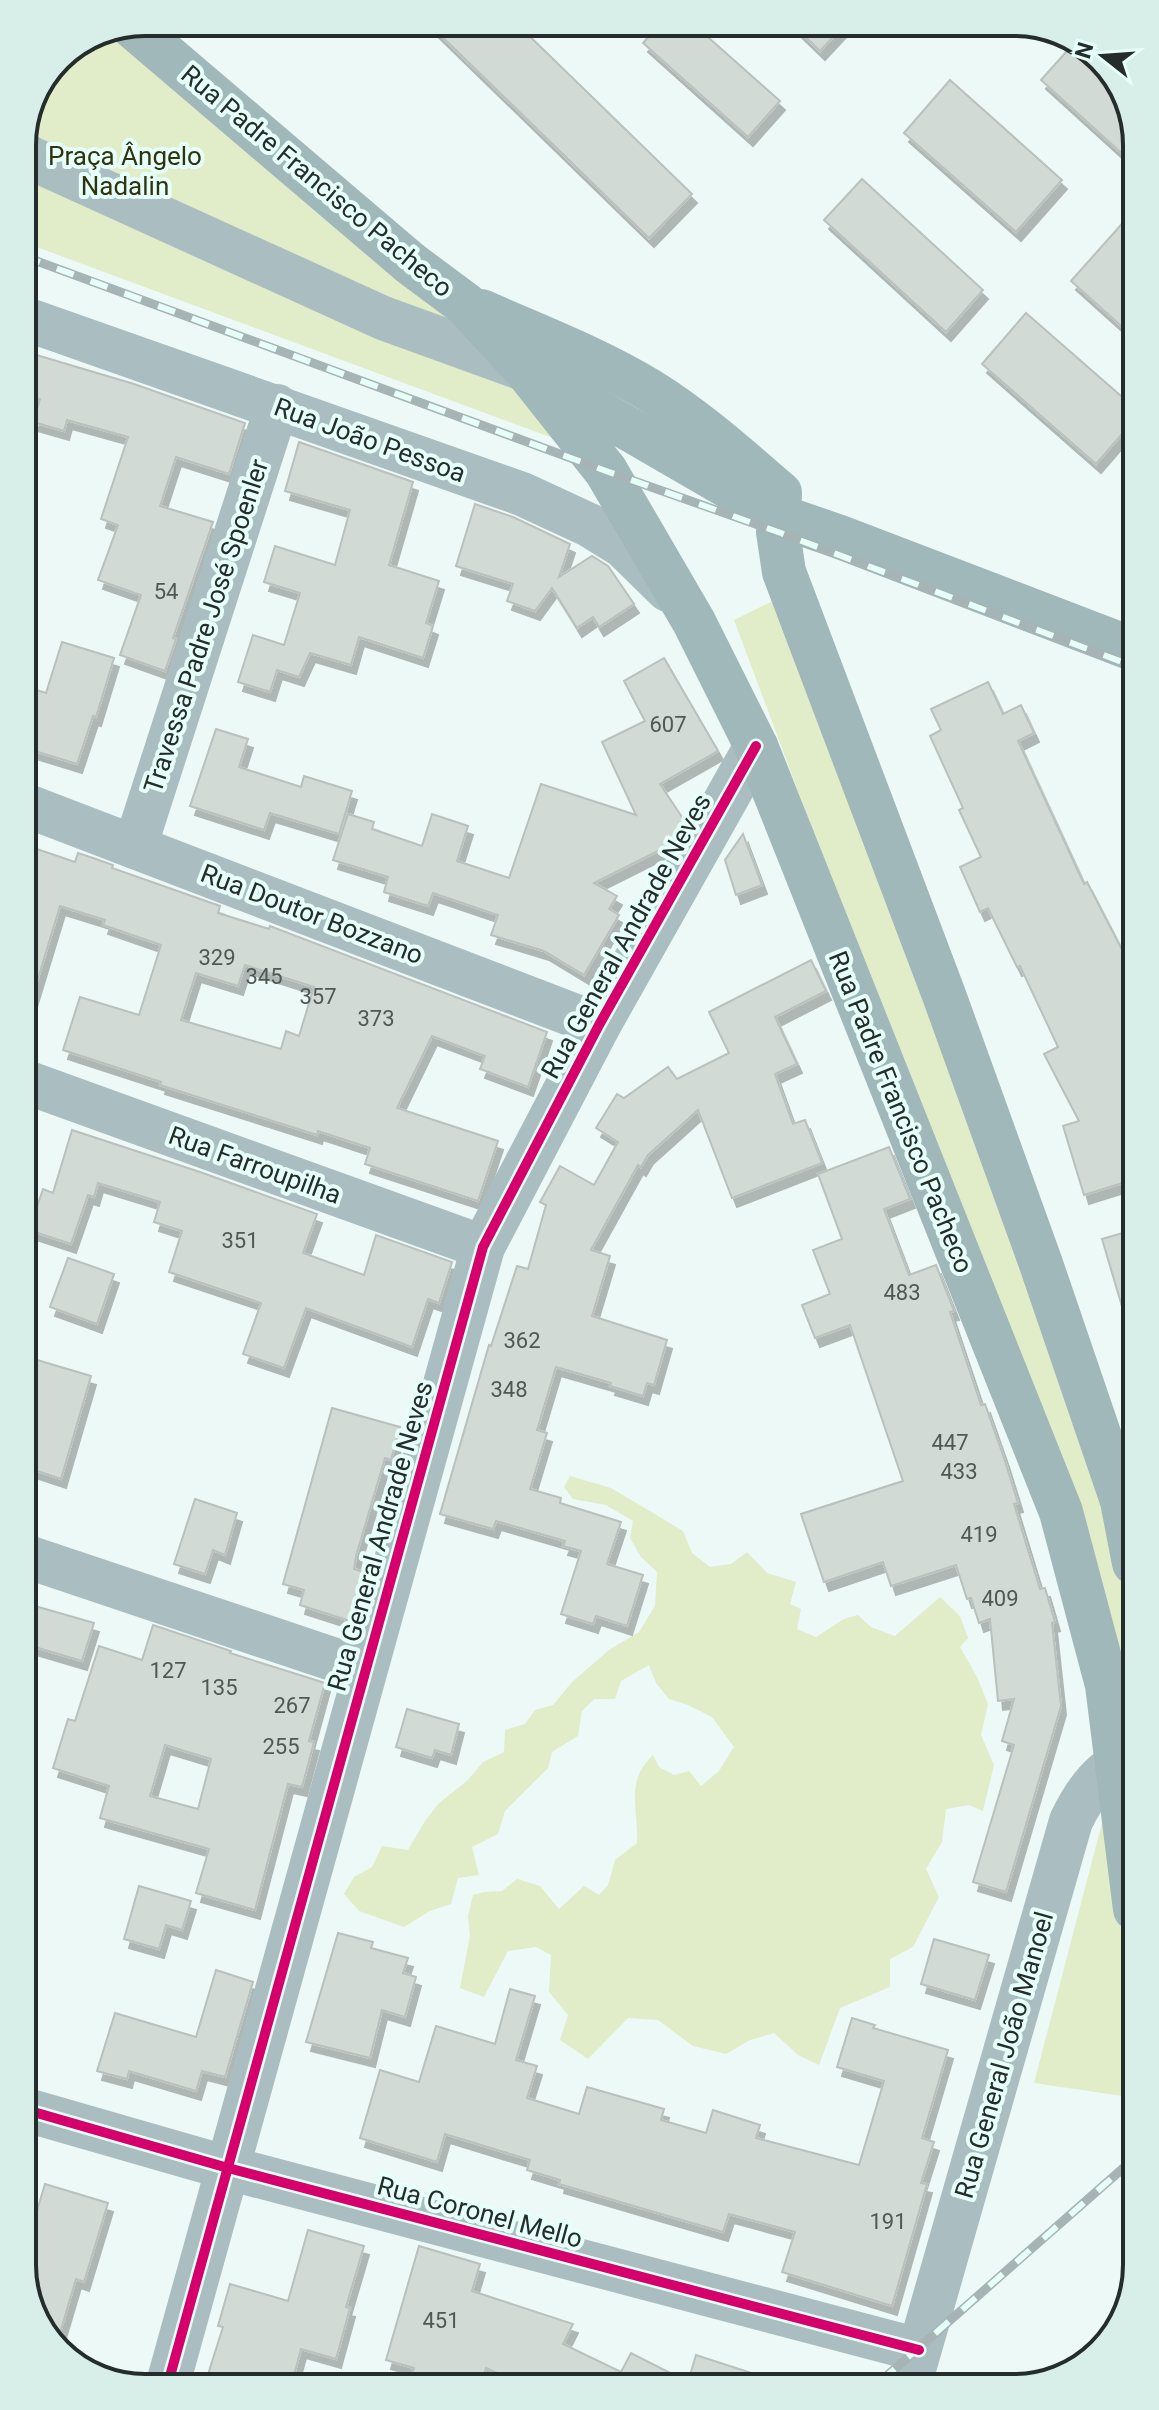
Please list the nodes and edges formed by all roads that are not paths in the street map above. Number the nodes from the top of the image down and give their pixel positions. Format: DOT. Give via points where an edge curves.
graph roads {
  1 [pos="144,36"];
  2 [pos="36,160"];
  3 [pos="465,304"];
  4 [pos="36,323"];
  5 [pos="574,351"];
  6 [pos="526,370"];
  7 [pos="277,406"];
  8 [pos="780,505"];
  9 [pos="689,611"];
  10 [pos="1123,645"];
  11 [pos="756,746"];
  12 [pos="36,809"];
  13 [pos="135,847"];
  14 [pos="599,1025"];
  15 [pos="36,1086"];
  16 [pos="483,1247"];
  17 [pos="1122,1501"];
  18 [pos="1123,1506"];
  19 [pos="1061,1512"];
  20 [pos="36,1560"];
  21 [pos="365,1670"];
  22 [pos="1123,1747"];
  23 [pos="1123,1761"];
  24 [pos="36,2113"];
  25 [pos="228,2168"];
  26 [pos="915,2365"];
  27 [pos="171,2374"];
  1 -- 3 [label="main road, Rua Padre Francisco Pacheco"];
  2 -- 6 [label="street" via="383,318"];
  3 -- 5 [label="main road, Rua Padre Francisco Pacheco"];
  3 -- 6 [label="main road, Rua Padre Francisco Pacheco"];
  4 -- 7 [label="street, Rua João Pessoa"];
  5 -- 6 [label="main road"];
  5 -- 8 [label="main road, Rua Padre Francisco Pacheco" via="649,390 702,427"];
  6 -- 8 [label="main road, Rua Padre Francisco Pacheco"];
  6 -- 9 [label="main road, Rua Padre Francisco Pacheco" via="606,471"];
  7 -- 9 [label="street, Rua João Pessoa" via="522,494 589,525 623,546"];
  7 -- 13 [label="street, Travessa Padre José Spoenler"];
  8 -- 10 [label="main road" via="840,537"];
  8 -- 17 [label="main road" via="784,572 949,1010"];
  9 -- 11 [label="main road, Rua Padre Francisco Pacheco"];
  11 -- 14 [label="street, Rua General Andrade Neves"];
  11 -- 19 [label="main road, Rua Padre Francisco Pacheco"];
  12 -- 13 [label="street, Rua Doutor Bozzano"];
  13 -- 14 [label="street, Rua Doutor Bozzano"];
  14 -- 16 [label="street, Rua General Andrade Neves"];
  15 -- 16 [label="street, Rua Farroupilha"];
  16 -- 21 [label="street, Rua General Andrade Neves"];
  17 -- 18 [label="main road"];
  17 -- 19 [label="main road"];
  19 -- 22 [label="main road, Rua Padre Francisco Pacheco"];
  20 -- 21 [label="street"];
  21 -- 25 [label="street, Rua General Andrade Neves"];
  23 -- 26 [label="street, Rua General João Manoel" via="1085,1793 1071,1821"];
  24 -- 25 [label="street, Rua Coronel Mello"];
  25 -- 26 [label="street, Rua Coronel Mello"];
  25 -- 27 [label="street, Rua General Andrade Neves"];
}
